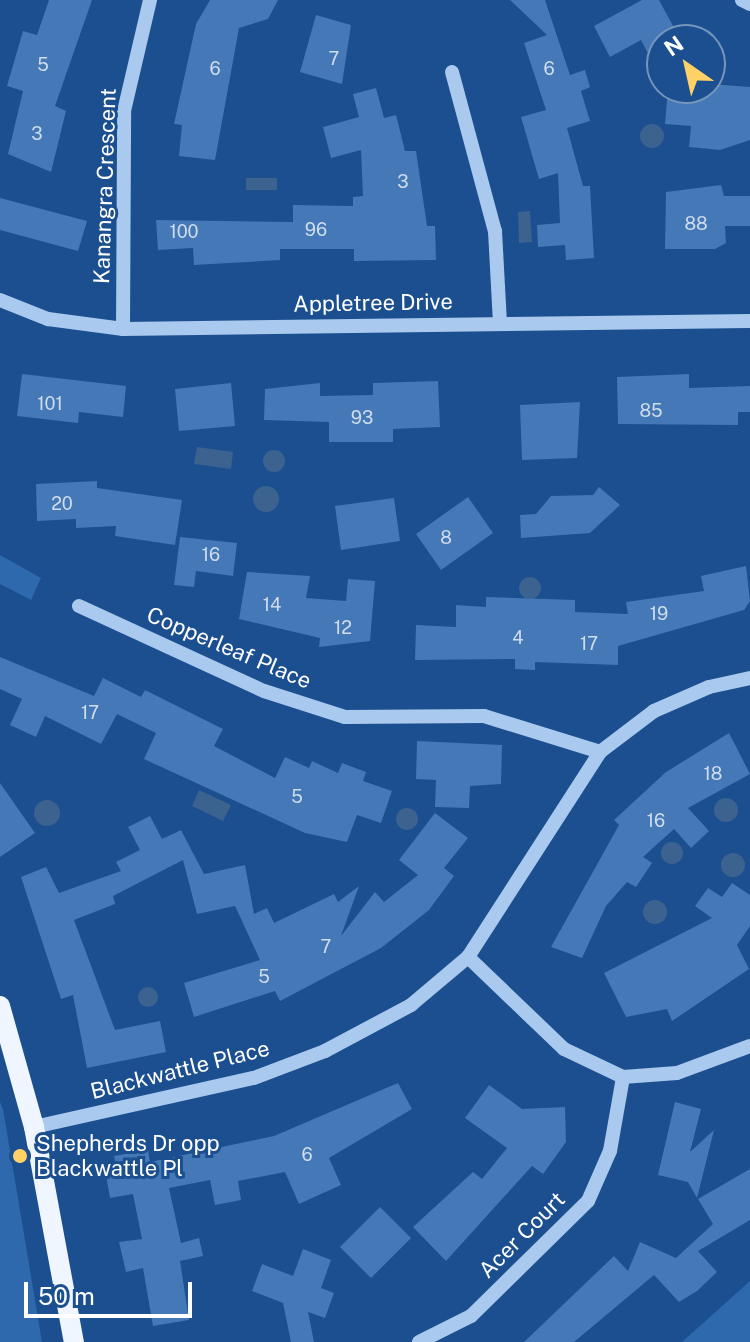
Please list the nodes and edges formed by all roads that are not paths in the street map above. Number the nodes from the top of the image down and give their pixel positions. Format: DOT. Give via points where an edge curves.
graph roads {
  1 [pos="150,0"];
  2 [pos="452,72"];
  3 [pos="0,300"];
  4 [pos="750,321"];
  5 [pos="500,324"];
  6 [pos="123,329"];
  7 [pos="79,606"];
  8 [pos="750,678"];
  9 [pos="600,752"];
  10 [pos="468,957"];
  11 [pos="0,1006"];
  12 [pos="750,1046"];
  13 [pos="623,1077"];
  14 [pos="34,1127"];
  15 [pos="74,1342"];
  16 [pos="419,1342"];
  1 -- 6 [label="street, Kanangra Crescent" via="124,111"];
  2 -- 5 [label="street" via="495,231"];
  3 -- 6 [label="street, Appletree Drive" via="48,319"];
  4 -- 5 [label="street, Appletree Drive"];
  5 -- 6 [label="street, Appletree Drive"];
  7 -- 9 [label="street, Copperleaf Place" via="264,691 345,717 484,716"];
  8 -- 9 [label="street, Blackwattle Place" via="709,687 654,711"];
  9 -- 10 [label="street, Blackwattle Place"];
  10 -- 13 [label="street" via="564,1049"];
  10 -- 14 [label="street, Blackwattle Place" via="411,1005 325,1051 254,1078"];
  11 -- 14 [label="main road"];
  12 -- 13 [label="street" via="677,1073"];
  13 -- 16 [label="street, Acer Court" via="610,1151 588,1201 471,1316"];
  14 -- 15 [label="main road"];
}
